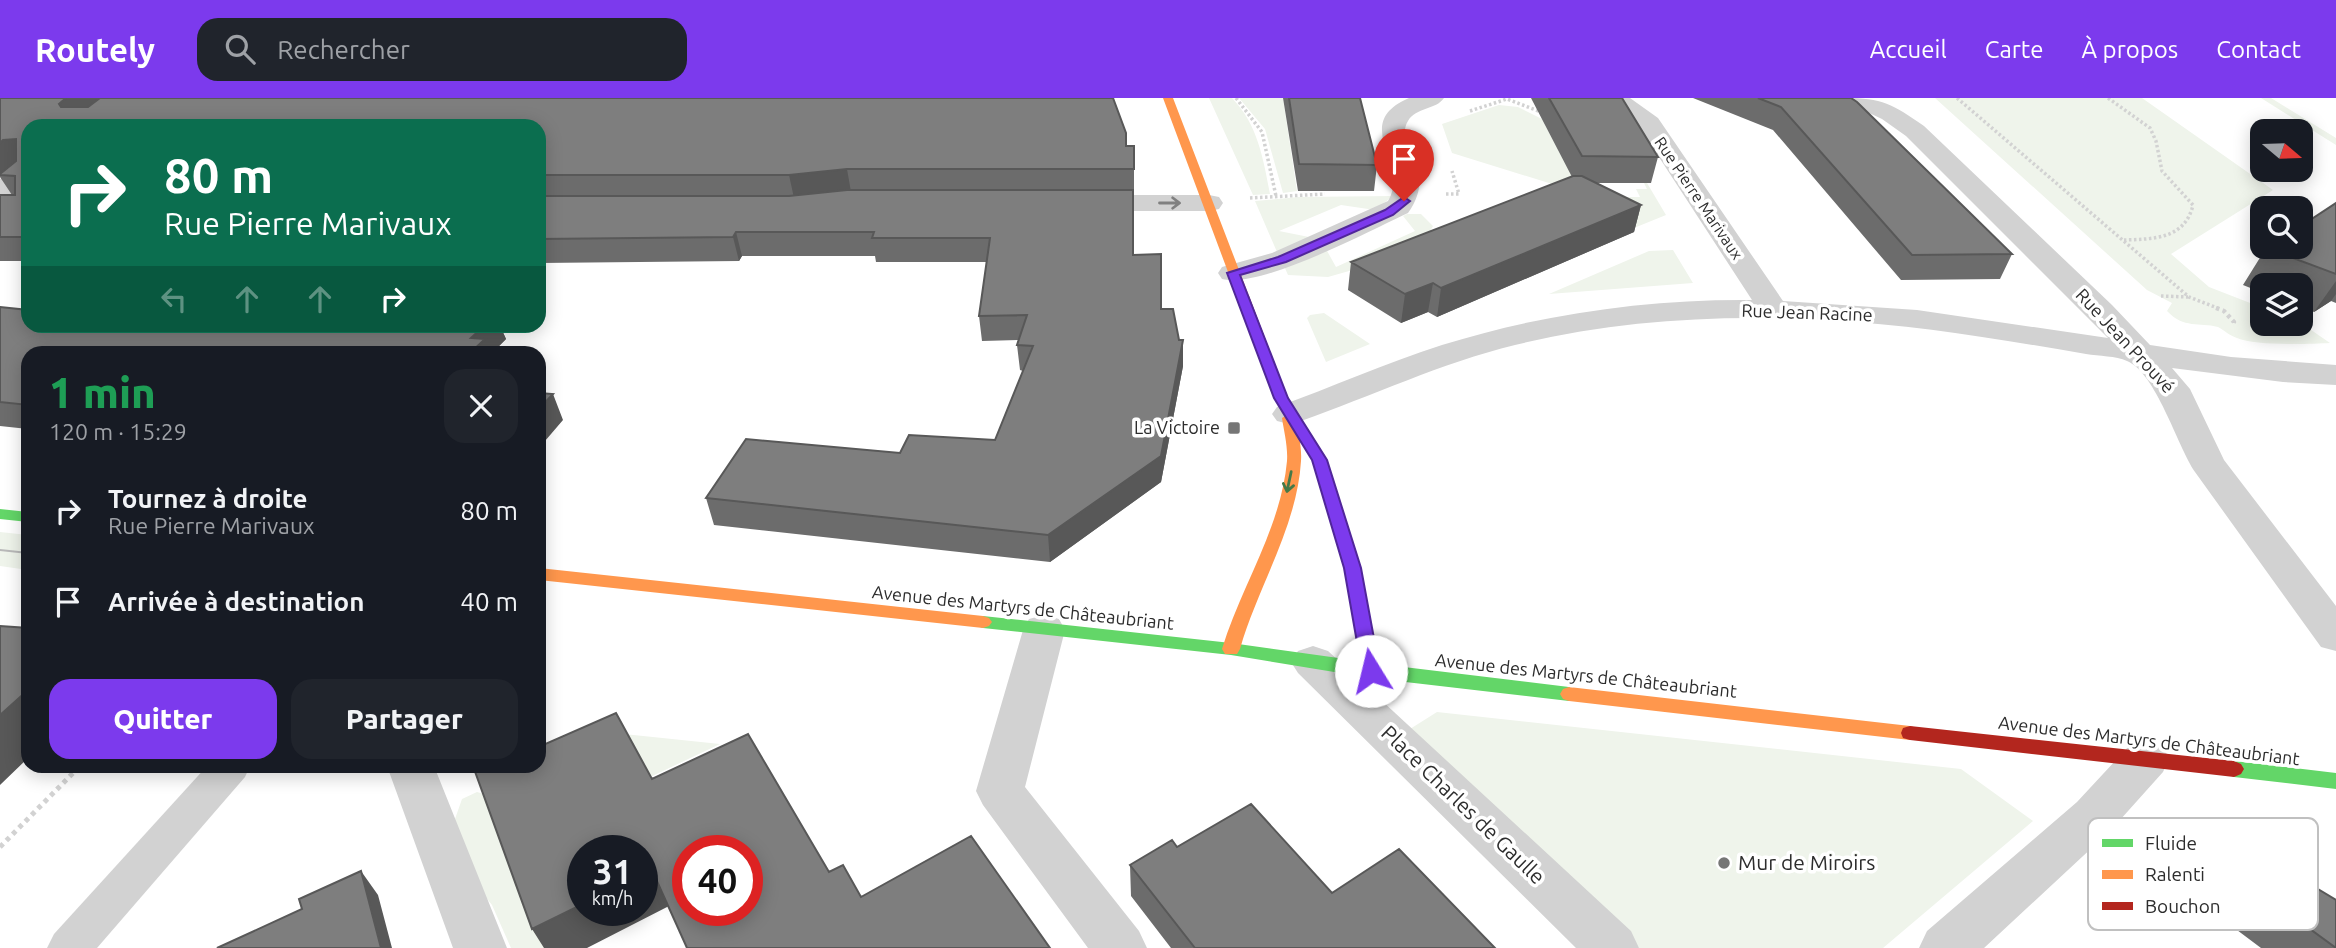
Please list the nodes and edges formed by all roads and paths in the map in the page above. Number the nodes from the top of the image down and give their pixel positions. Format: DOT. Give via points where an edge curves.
graph roads {
  1 [pos="1168,98"];
  2 [pos="1236,98"];
  3 [pos="1432,98"];
  4 [pos="1611,98"];
  5 [pos="1856,98"];
  6 [pos="1957,98"];
  7 [pos="2108,98"];
  8 [pos="1462,114"];
  9 [pos="1546,114"];
  10 [pos="1448,160"];
  11 [pos="21,181"];
  12 [pos="1408,194"];
  13 [pos="1276,196"];
  14 [pos="6,203"];
  15 [pos="1056,203"];
  16 [pos="1209,203"];
  17 [pos="2123,240"];
  18 [pos="1233,273"];
  19 [pos="2161,296"];
  20 [pos="2189,297"];
  21 [pos="1774,310"];
  22 [pos="2231,329"];
  23 [pos="2140,353"];
  24 [pos="2336,375"];
  25 [pos="1289,414"];
  26 [pos="0,514"];
  27 [pos="21,516"];
  28 [pos="546,576"];
  29 [pos="1044,630"];
  30 [pos="2336,636"];
  31 [pos="1231,649"];
  32 [pos="1313,662"];
  33 [pos="1371,671"];
  34 [pos="2147,759"];
  35 [pos="73,773"];
  36 [pos="225,773"];
  37 [pos="413,773"];
  38 [pos="2336,781"];
  39 [pos="2092,818"];
  40 [pos="2088,821"];
  41 [pos="0,847"];
  42 [pos="69,948"];
  43 [pos="480,948"];
  44 [pos="1120,948"];
  45 [pos="1612,948"];
  46 [pos="1946,948"];
  1 -- 16 [label="street"];
  2 -- 13 [label="path" via="1262,132"];
  3 -- 12 [label="street" via="1403,110 1393,125"];
  4 -- 21 [label="street, Rue Pierre Marivaux" via="1649,123"];
  5 -- 23 [label="street, Rue Jean Prouvé" via="1915,131"];
  6 -- 17 [label="path"];
  7 -- 17 [label="path" via="2150,128 2162,171 2193,205 2192,217 2178,232 2159,239"];
  8 -- 9 [label="path" via="1507,99"];
  10 -- 12 [label="path" via="1459,194"];
  11 -- 14 [label="street"];
  12 -- 18 [label="street" via="1389,212 1282,259"];
  15 -- 16 [label="street, one-way"];
  16 -- 18 [label="street"];
  17 -- 20 [label="path"];
  18 -- 25 [label="street"];
  19 -- 20 [label="path"];
  20 -- 22 [label="path" via="2224,312 2234,322"];
  21 -- 23 [label="street, Rue Jean Racine" via="1916,318"];
  21 -- 25 [label="street, Rue Jean Racine" via="1630,317 1525,334 1455,352"];
  23 -- 24 [label="street, Rue Jean Racine" via="2217,366"];
  23 -- 30 [label="street, Rue Jean Prouvé" via="2173,389 2208,464"];
  25 -- 31 [label="street, one-way" via="1294,461 1283,510 1234,625"];
  25 -- 33 [label="street" via="1320,460 1352,568"];
  26 -- 27 [label="street"];
  28 -- 29 [label="street, Avenue des Martyrs de Châteaubriant"];
  29 -- 31 [label="street, Avenue des Martyrs de Châteaubriant"];
  29 -- 44 [label="street" via="1000,791"];
  31 -- 32 [label="street, Avenue des Martyrs de Châteaubriant"];
  32 -- 33 [label="street, Avenue des Martyrs de Châteaubriant"];
  32 -- 45 [label="street, Place Charles de Gaulle"];
  33 -- 34 [label="street, Avenue des Martyrs de Châteaubriant"];
  34 -- 38 [label="street, Avenue des Martyrs de Châteaubriant"];
  34 -- 39 [label="street"];
  35 -- 41 [label="path"];
  36 -- 42 [label="lane"];
  37 -- 43 [label="street"];
  40 -- 46 [label="street"];
}
